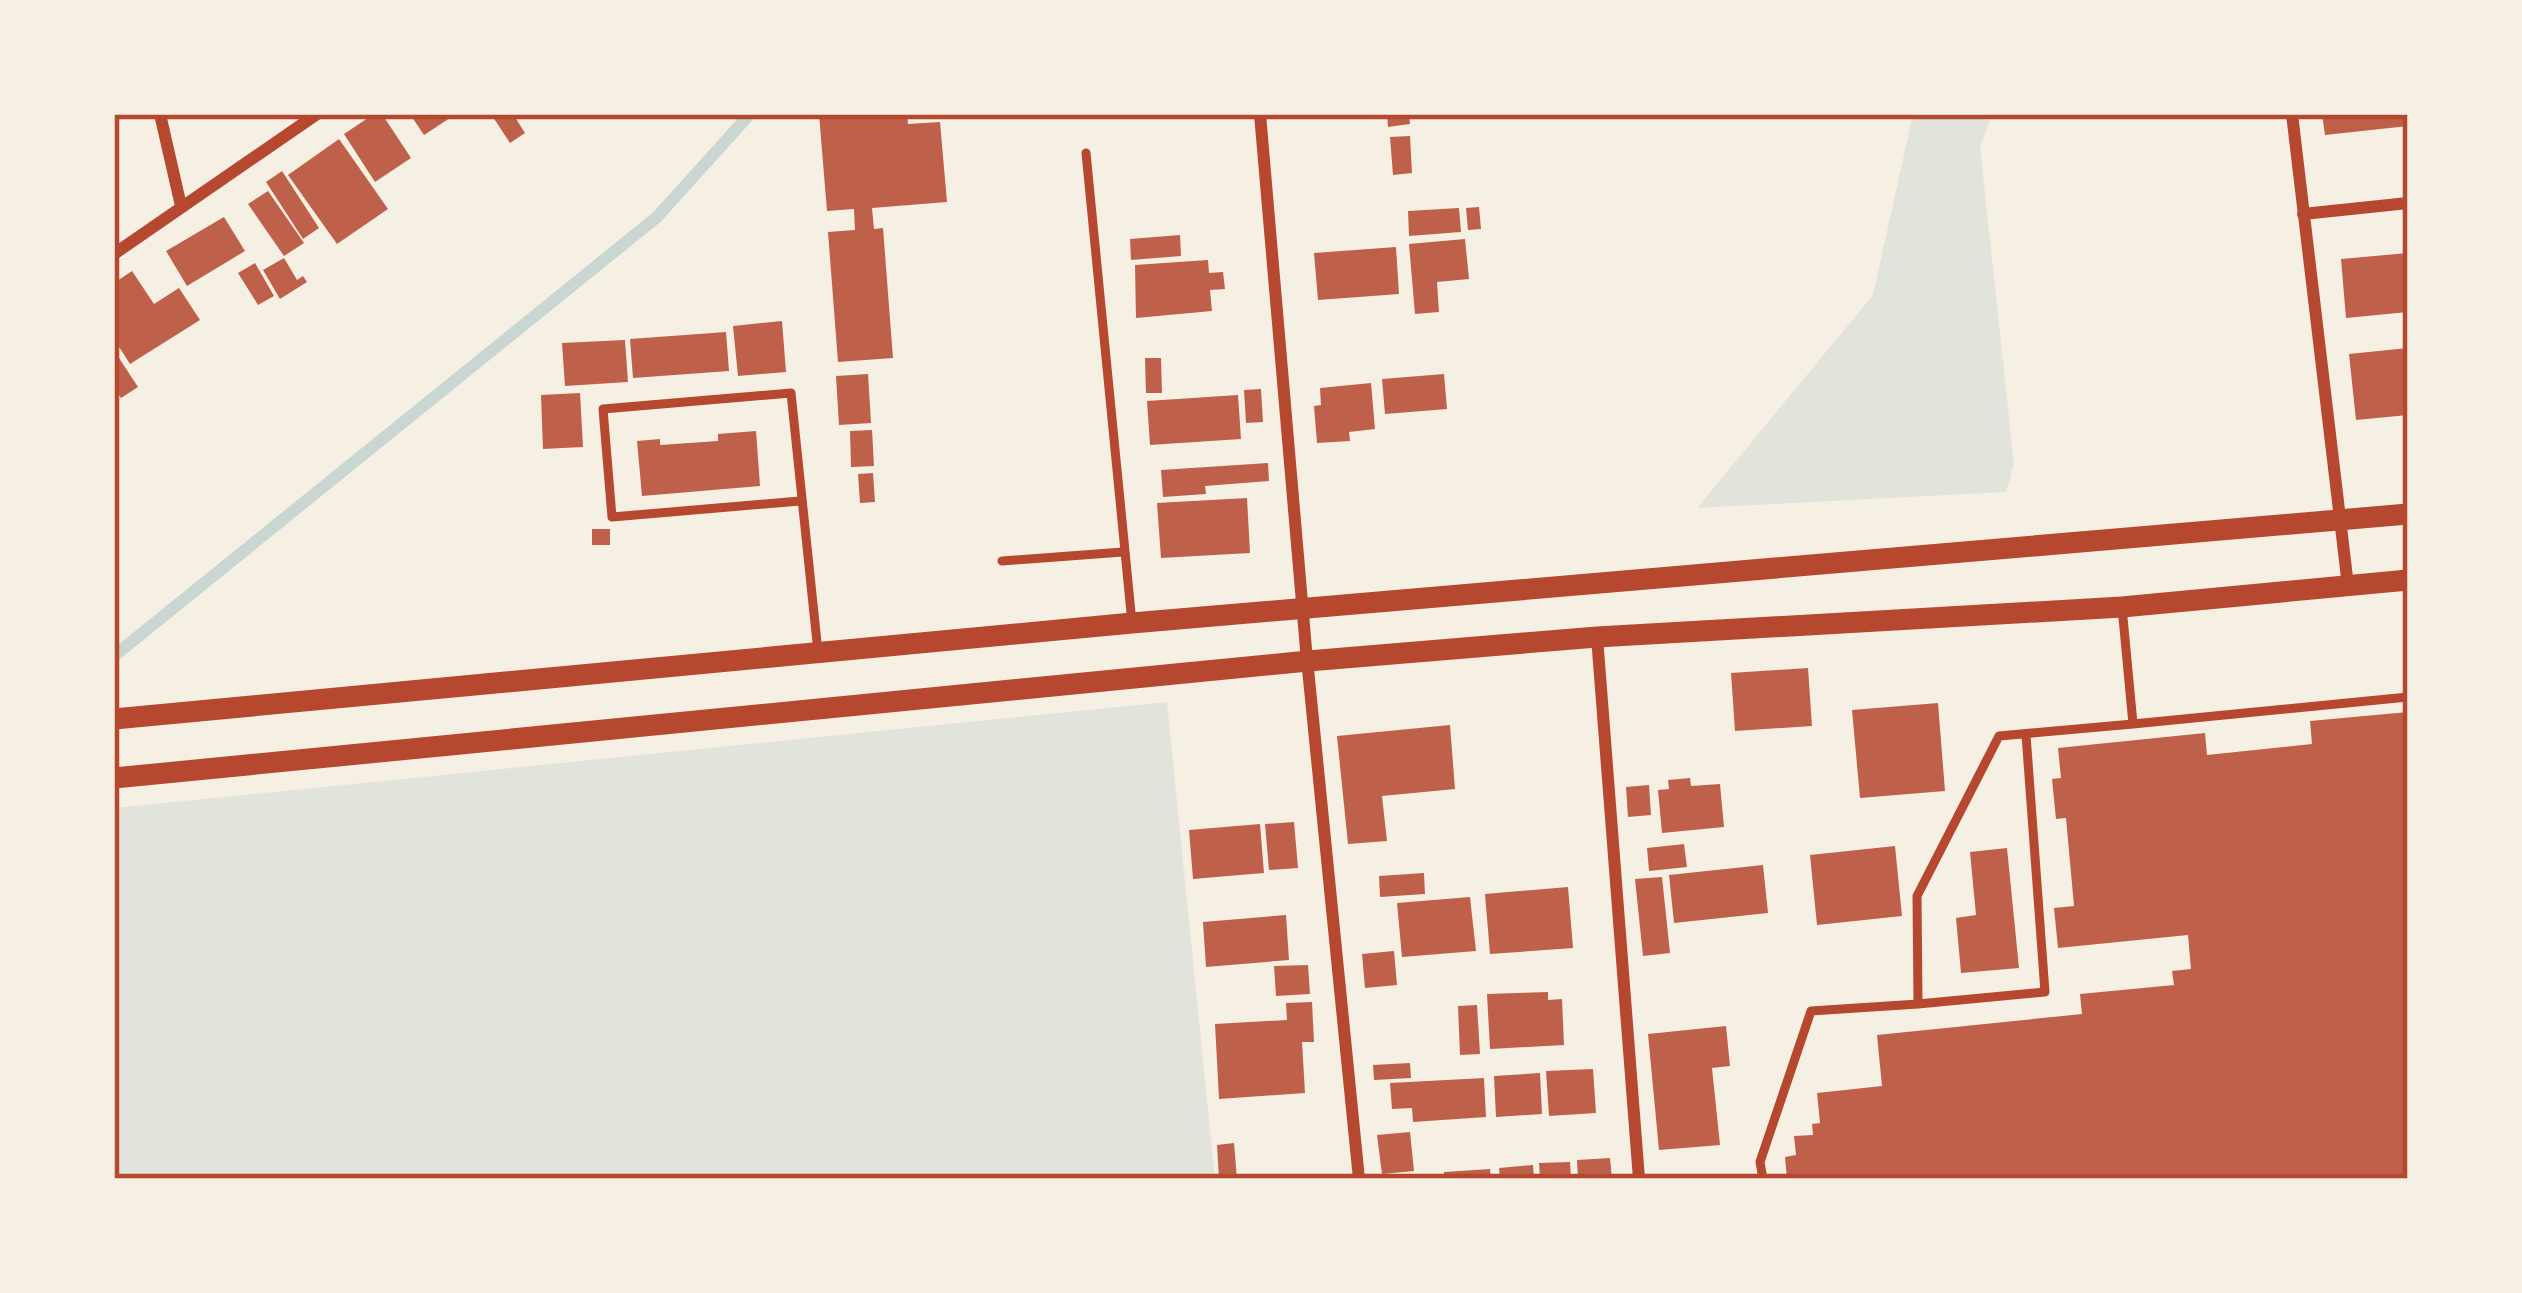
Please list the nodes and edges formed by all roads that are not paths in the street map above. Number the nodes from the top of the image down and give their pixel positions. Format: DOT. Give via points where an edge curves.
graph roads {
  1 [pos="160,114"];
  2 [pos="317,114"];
  3 [pos="1261,114"];
  4 [pos="2292,114"];
  5 [pos="1086,153"];
  6 [pos="2408,203"];
  7 [pos="181,206"];
  8 [pos="2303,214"];
  9 [pos="114,254"];
  10 [pos="800,501"];
  11 [pos="2408,514"];
  12 [pos="2340,521"];
  13 [pos="1123,552"];
  14 [pos="1002,561"];
  15 [pos="2408,580"];
  16 [pos="2348,586"];
  17 [pos="2122,607"];
  18 [pos="1303,608"];
  19 [pos="1132,623"];
  20 [pos="1597,638"];
  21 [pos="818,652"];
  22 [pos="1308,662"];
  23 [pos="2408,697"];
  24 [pos="114,719"];
  25 [pos="2132,724"];
  26 [pos="2026,735"];
  27 [pos="114,778"];
  28 [pos="1918,1004"];
  29 [pos="1359,1179"];
  30 [pos="1639,1179"];
  31 [pos="1763,1179"];
  1 -- 7 [label="street"];
  2 -- 7 [label="street"];
  3 -- 18 [label="street"];
  4 -- 8 [label="street"];
  5 -- 13 [label="lane"];
  6 -- 8 [label="street"];
  7 -- 9 [label="street"];
  8 -- 12 [label="street"];
  10 -- 10 [label="lane" via="612,518 603,409 791,393"];
  10 -- 21 [label="lane"];
  11 -- 12 [label="street"];
  12 -- 16 [label="street"];
  12 -- 18 [label="street"];
  13 -- 14 [label="lane"];
  13 -- 19 [label="lane"];
  15 -- 16 [label="street"];
  16 -- 17 [label="street"];
  17 -- 20 [label="street"];
  17 -- 25 [label="lane"];
  18 -- 19 [label="street"];
  18 -- 22 [label="street"];
  19 -- 21 [label="street"];
  20 -- 22 [label="street"];
  20 -- 30 [label="street"];
  21 -- 24 [label="street"];
  22 -- 27 [label="street"];
  22 -- 29 [label="street"];
  23 -- 25 [label="lane"];
  25 -- 26 [label="lane"];
  26 -- 28 [label="lane" via="1999,736 1917,896"];
  26 -- 28 [label="lane" via="2045,992"];
  28 -- 31 [label="lane" via="1811,1011 1760,1162"];
}
